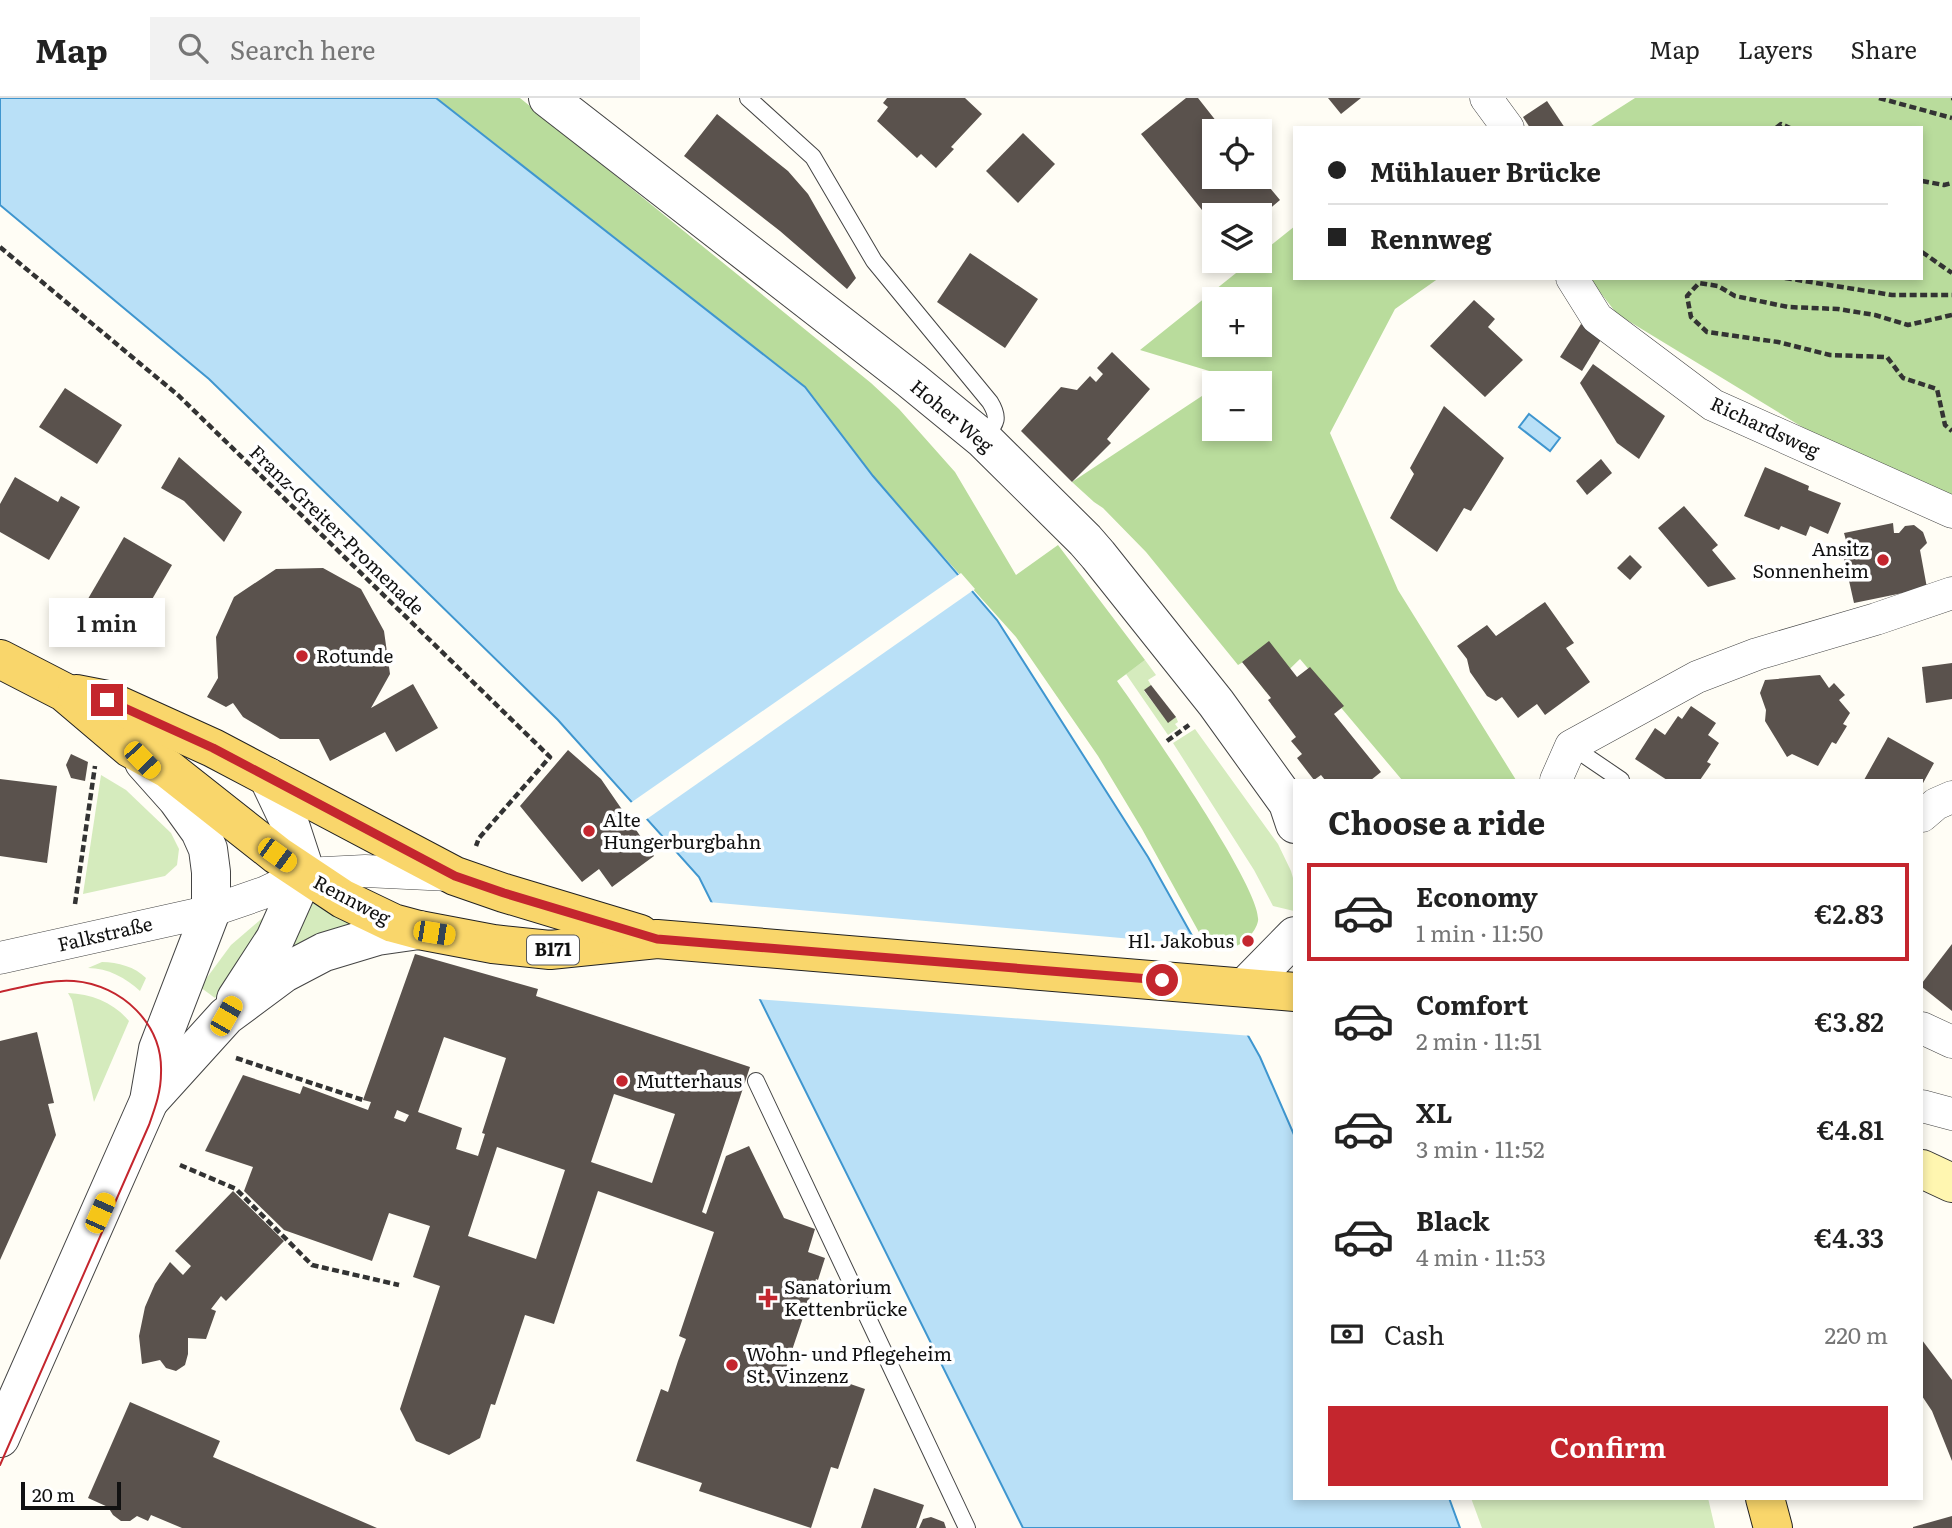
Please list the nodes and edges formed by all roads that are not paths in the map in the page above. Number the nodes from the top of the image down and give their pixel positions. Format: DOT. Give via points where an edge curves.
graph roads {
  1 [pos="548,98"];
  2 [pos="748,98"];
  3 [pos="1486,98"];
  4 [pos="1507,126"];
  5 [pos="1574,280"];
  6 [pos="983,439"];
  7 [pos="1952,512"];
  8 [pos="1952,593"];
  9 [pos="1952,611"];
  10 [pos="1876,619"];
  11 [pos="0,659"];
  12 [pos="64,692"];
  13 [pos="1570,746"];
  14 [pos="113,755"];
  15 [pos="268,777"];
  16 [pos="1556,779"];
  17 [pos="1620,779"];
  18 [pos="1952,797"];
  19 [pos="1293,812"];
  20 [pos="1923,815"];
  21 [pos="465,863"];
  22 [pos="303,874"];
  23 [pos="211,911"];
  24 [pos="419,930"];
  25 [pos="1293,938"];
  26 [pos="657,939"];
  27 [pos="0,958"];
  28 [pos="1245,987"];
  29 [pos="1293,992"];
  30 [pos="217,1026"];
  31 [pos="1923,1028"];
  32 [pos="1952,1042"];
  33 [pos="756,1081"];
  34 [pos="149,1101"];
  35 [pos="1923,1106"];
  36 [pos="1952,1114"];
  37 [pos="1923,1169"];
  38 [pos="1952,1183"];
  39 [pos="0,1438"];
  40 [pos="1766,1500"];
  41 [pos="967,1528"];
  42 [pos="1773,1528"];
  1 -- 6 [label="street, Hoher Weg"];
  2 -- 6 [label="lane" via="813,157 874,261 995,409 996,420"];
  3 -- 4 [label="street"];
  5 -- 7 [label="street, Richardsweg" via="1597,318 1713,405"];
  6 -- 19 [label="street, Hoher Weg" via="1085,540 1194,674"];
  8 -- 10 [label="street"];
  9 -- 10 [label="street"];
  10 -- 13 [label="street" via="1757,654 1698,677"];
  11 -- 12 [label="main road, Rennweg / B171"];
  12 -- 14 [label="main road, Rennweg / B171"];
  12 -- 15 [label="main road, Rennweg / B171" via="107,700"];
  13 -- 16 [label="street"];
  13 -- 17 [label="lane"];
  14 -- 22 [label="main road, Rennweg / B171" via="168,769"];
  14 -- 23 [label="street" via="177,799 200,831 210,857"];
  15 -- 21 [label="main road, Rennweg / B171"];
  15 -- 22 [label="street" via="288,819"];
  18 -- 20 [label="street"];
  21 -- 22 [label="street"];
  21 -- 26 [label="main road, Rennweg / B171" via="504,893"];
  22 -- 23 [label="street, Falkstraße"];
  22 -- 24 [label="main road, Rennweg / B171" via="351,904"];
  22 -- 30 [label="street" via="275,939"];
  23 -- 27 [label="street, Falkstraße"];
  23 -- 34 [label="street" via="158,1049"];
  24 -- 26 [label="main road, Rennweg / B171" via="550,950"];
  24 -- 30 [label="street" via="324,951 284,973"];
  25 -- 28 [label="street"];
  26 -- 28 [label="main road, Rennweg / B171"];
  28 -- 29 [label="main road, B171"];
  30 -- 34 [label="street"];
  31 -- 32 [label="street"];
  33 -- 41 [label="lane"];
  34 -- 39 [label="street"];
  35 -- 36 [label="street"];
  37 -- 38 [label="main road"];
  40 -- 42 [label="main road"];
}
